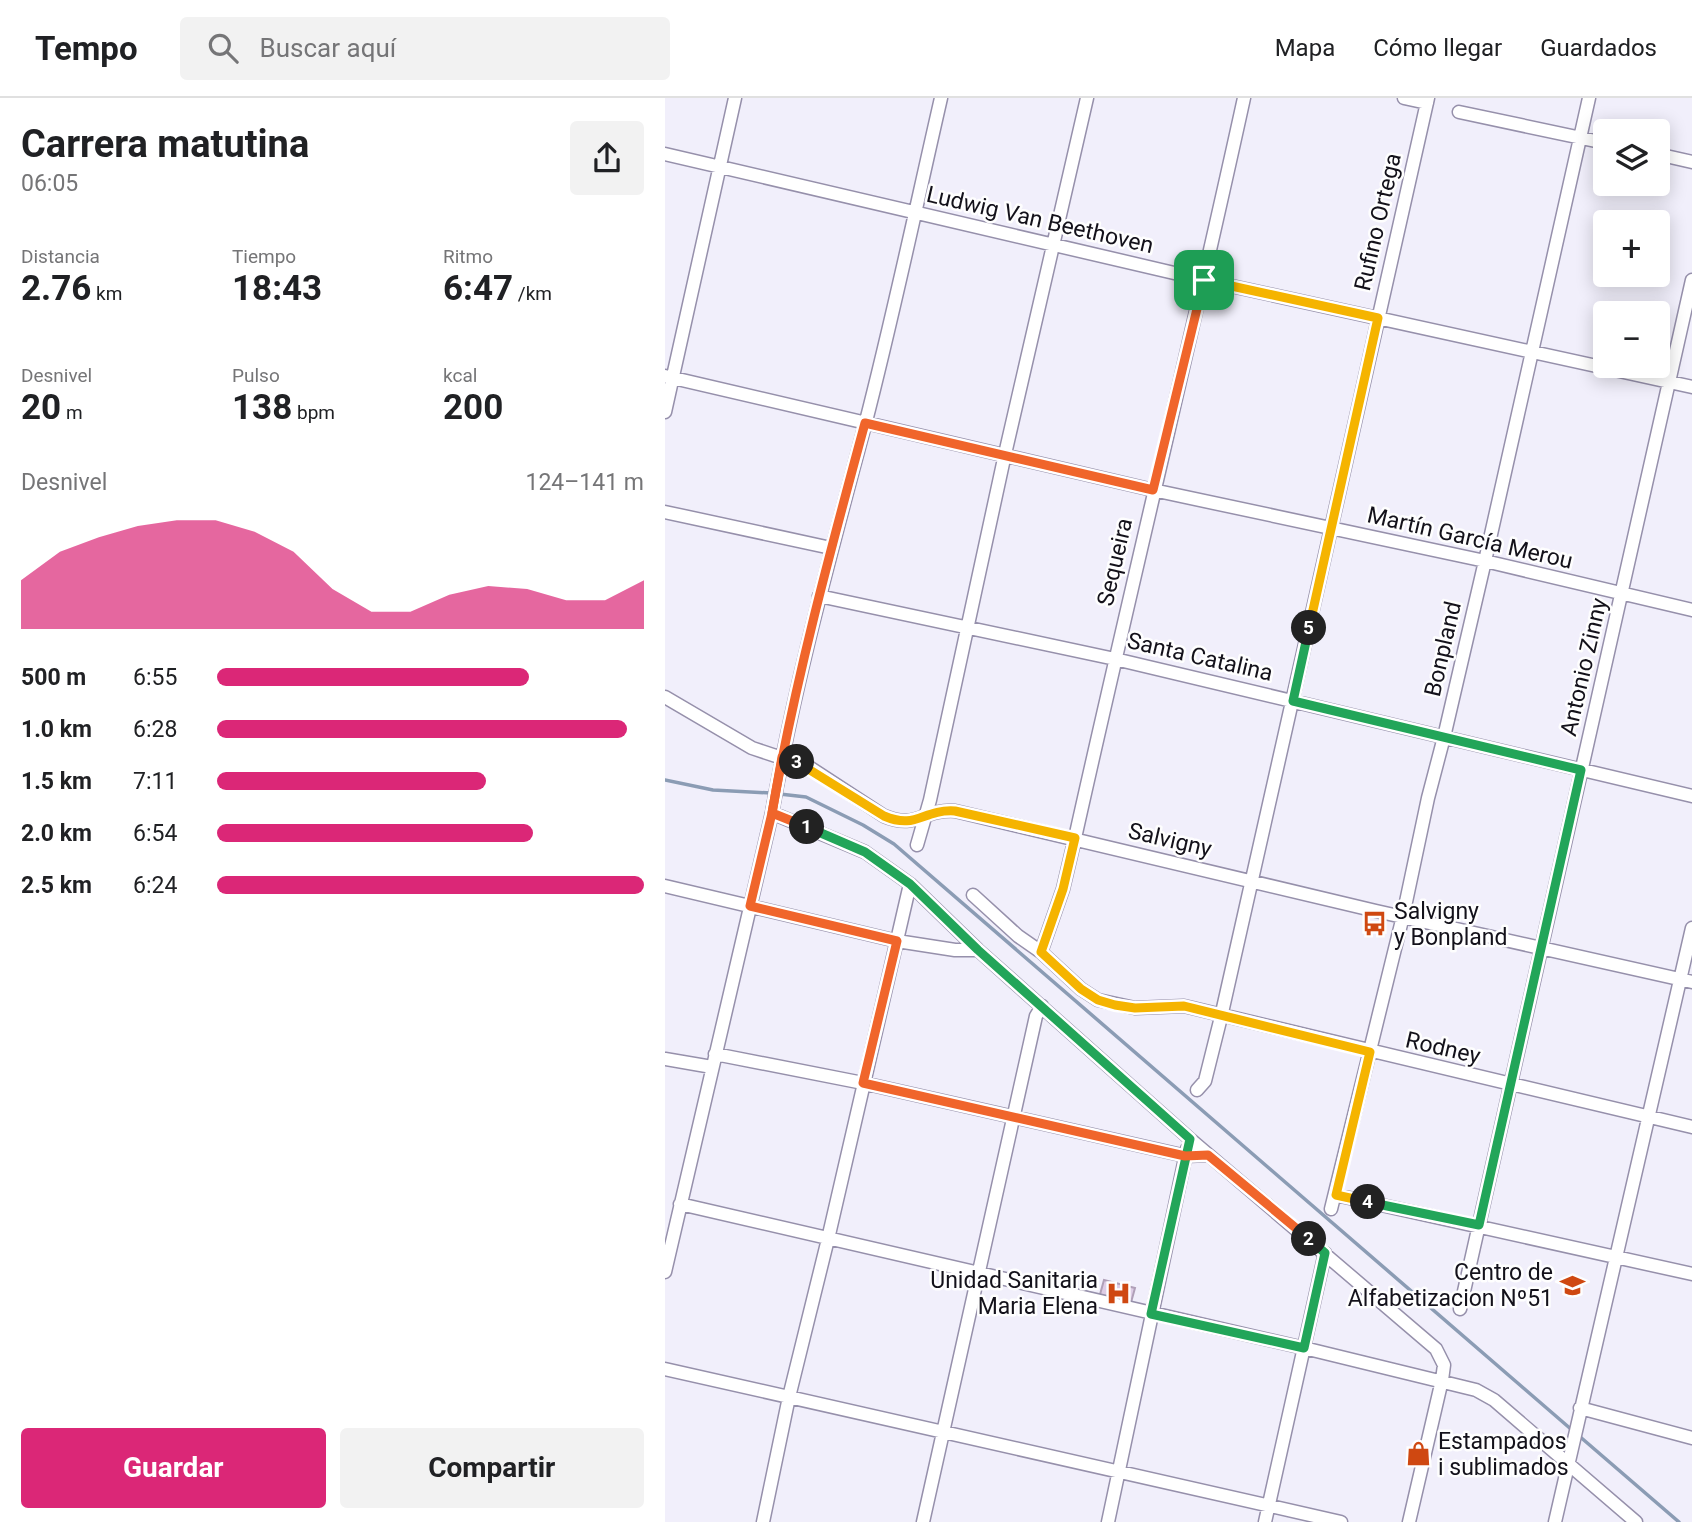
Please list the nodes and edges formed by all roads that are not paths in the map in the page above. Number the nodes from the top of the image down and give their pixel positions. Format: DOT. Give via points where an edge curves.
graph roads {
  1 [pos="735,98"];
  2 [pos="941,98"];
  3 [pos="1087,98"];
  4 [pos="1244,98"];
  5 [pos="1404,98"];
  6 [pos="1589,98"];
  7 [pos="1427,100"];
  8 [pos="1459,112"];
  9 [pos="1580,138"];
  10 [pos="1593,141"];
  11 [pos="665,154"];
  12 [pos="1670,157"];
  13 [pos="1692,162"];
  14 [pos="720,166"];
  15 [pos="915,212"];
  16 [pos="1052,244"];
  17 [pos="1204,280"];
  18 [pos="1692,280"];
  19 [pos="1378,318"];
  20 [pos="1533,351"];
  21 [pos="669,377"];
  22 [pos="1670,382"];
  23 [pos="1692,387"];
  24 [pos="665,412"];
  25 [pos="865,423"];
  26 [pos="1005,454"];
  27 [pos="1153,490"];
  28 [pos="665,512"];
  29 [pos="1331,528"];
  30 [pos="831,548"];
  31 [pos="1485,561"];
  32 [pos="1622,594"];
  33 [pos="819,596"];
  34 [pos="1692,610"];
  35 [pos="967,628"];
  36 [pos="1115,659"];
  37 [pos="665,697"];
  38 [pos="1293,701"];
  39 [pos="1444,737"];
  40 [pos="782,757"];
  41 [pos="1581,770"];
  42 [pos="1692,796"];
  43 [pos="772,813"];
  44 [pos="925,815"];
  45 [pos="1075,838"];
  46 [pos="917,845"];
  47 [pos="1250,880"];
  48 [pos="910,884"];
  49 [pos="665,886"];
  50 [pos="973,895"];
  51 [pos="750,906"];
  52 [pos="1403,916"];
  53 [pos="1692,928"];
  54 [pos="897,941"];
  55 [pos="1541,948"];
  56 [pos="978,950"];
  57 [pos="1041,952"];
  58 [pos="1686,980"];
  59 [pos="1042,1006"];
  60 [pos="1221,1017"];
  61 [pos="1370,1052"];
  62 [pos="665,1059"];
  63 [pos="714,1061"];
  64 [pos="863,1083"];
  65 [pos="1509,1085"];
  66 [pos="1197,1090"];
  67 [pos="1012,1118"];
  68 [pos="1650,1118"];
  69 [pos="1692,1127"];
  70 [pos="1190,1139"];
  71 [pos="1208,1155"];
  72 [pos="1185,1156"];
  73 [pos="1336,1195"];
  74 [pos="680,1204"];
  75 [pos="1331,1209"];
  76 [pos="1479,1225"];
  77 [pos="670,1226"];
  78 [pos="828,1239"];
  79 [pos="1325,1253"];
  80 [pos="1617,1257"];
  81 [pos="665,1272"];
  82 [pos="977,1272"];
  83 [pos="1692,1274"];
  84 [pos="1460,1309"];
  85 [pos="1151,1314"];
  86 [pos="1304,1348"];
  87 [pos="665,1369"];
  88 [pos="1442,1380"];
  89 [pos="789,1397"];
  90 [pos="1580,1408"];
  91 [pos="943,1430"];
  92 [pos="1692,1438"];
  93 [pos="1567,1463"];
  94 [pos="1118,1472"];
  95 [pos="1269,1504"];
  96 [pos="763,1522"];
  97 [pos="923,1522"];
  98 [pos="1108,1522"];
  99 [pos="1265,1522"];
  100 [pos="1341,1522"];
  101 [pos="1409,1522"];
  102 [pos="1555,1522"];
  103 [pos="1636,1522"];
  1 -- 14 [label="street"];
  2 -- 15 [label="street"];
  3 -- 16 [label="street"];
  4 -- 17 [label="street, Sequeira"];
  5 -- 7 [label="street"];
  6 -- 9 [label="street, Bonpland"];
  7 -- 19 [label="street, Rufino Ortega"];
  8 -- 9 [label="street"];
  9 -- 10 [label="street"];
  9 -- 20 [label="street, Bonpland"];
  11 -- 14 [label="street, Ludwig Van Beethoven"];
  12 -- 13 [label="street"];
  14 -- 15 [label="street, Ludwig Van Beethoven"];
  14 -- 21 [label="street"];
  15 -- 16 [label="street, Ludwig Van Beethoven"];
  15 -- 25 [label="street"];
  16 -- 17 [label="street, Ludwig Van Beethoven"];
  16 -- 26 [label="street"];
  17 -- 19 [label="street, Ludwig Van Beethoven"];
  17 -- 27 [label="street, Sequeira"];
  18 -- 22 [label="street, Antonio Zinny"];
  19 -- 20 [label="street, Ludwig Van Beethoven"];
  19 -- 29 [label="street, Rufino Ortega"];
  20 -- 22 [label="street, Ludwig Van Beethoven"];
  20 -- 31 [label="street, Bonpland"];
  21 -- 24 [label="street"];
  21 -- 25 [label="street, Martín García Merou"];
  22 -- 23 [label="street, Ludwig Van Beethoven"];
  22 -- 32 [label="street, Antonio Zinny"];
  25 -- 26 [label="street, Martín García Merou"];
  25 -- 30 [label="street"];
  26 -- 27 [label="street, Martín García Merou"];
  26 -- 35 [label="street"];
  27 -- 29 [label="street, Martín García Merou"];
  27 -- 36 [label="street, Sequeira"];
  28 -- 30 [label="street"];
  29 -- 31 [label="street, Martín García Merou"];
  29 -- 38 [label="street, Rufino Ortega"];
  30 -- 33 [label="street"];
  31 -- 32 [label="street, Martín García Merou"];
  31 -- 39 [label="street, Bonpland"];
  32 -- 34 [label="street, Martín García Merou"];
  32 -- 41 [label="street, Antonio Zinny"];
  33 -- 35 [label="street, Santa Catalina"];
  33 -- 40 [label="street"];
  35 -- 36 [label="street, Santa Catalina"];
  35 -- 44 [label="street"];
  36 -- 38 [label="street, Santa Catalina"];
  36 -- 45 [label="street, Sequeira"];
  37 -- 40 [label="street, Salvigny" via="752,748"];
  38 -- 39 [label="street, Santa Catalina"];
  38 -- 47 [label="street, Rufino Ortega"];
  39 -- 41 [label="street, Santa Catalina"];
  39 -- 52 [label="street, Bonpland"];
  40 -- 43 [label="street"];
  40 -- 44 [label="street, Salvigny" via="809,768 884,816 908,822"];
  41 -- 42 [label="street, Santa Catalina"];
  41 -- 55 [label="street, Antonio Zinny"];
  43 -- 48 [label="street" via="865,852"];
  43 -- 51 [label="street"];
  44 -- 45 [label="street, Salvigny" via="955,811"];
  44 -- 46 [label="street"];
  45 -- 47 [label="street, Salvigny"];
  45 -- 57 [label="street, Sequeira"];
  47 -- 52 [label="street, Salvigny"];
  47 -- 60 [label="street, Rufino Ortega"];
  48 -- 54 [label="street"];
  48 -- 56 [label="street"];
  49 -- 51 [label="street"];
  50 -- 57 [label="street, Rodney"];
  51 -- 54 [label="street"];
  51 -- 63 [label="street"];
  52 -- 55 [label="street, Salvigny"];
  52 -- 61 [label="street, Bonpland"];
  53 -- 58 [label="street"];
  54 -- 56 [label="street"];
  54 -- 64 [label="street"];
  55 -- 58 [label="street, Salvigny"];
  55 -- 65 [label="street, Antonio Zinny"];
  56 -- 59 [label="street"];
  57 -- 60 [label="street, Rodney" via="1098,1000 1135,1008 1184,1006"];
  58 -- 68 [label="street"];
  59 -- 67 [label="street"];
  59 -- 70 [label="street"];
  60 -- 61 [label="street, Rodney"];
  60 -- 66 [label="street, Rufino Ortega" via="1205,1081"];
  61 -- 65 [label="street, Rodney"];
  61 -- 73 [label="street, Bonpland"];
  62 -- 63 [label="street"];
  63 -- 64 [label="street"];
  63 -- 74 [label="street"];
  64 -- 67 [label="street"];
  64 -- 78 [label="street"];
  65 -- 68 [label="street, Rodney"];
  65 -- 76 [label="street, Antonio Zinny"];
  67 -- 72 [label="street"];
  67 -- 82 [label="street"];
  68 -- 69 [label="street, Rodney"];
  68 -- 80 [label="street"];
  70 -- 71 [label="street"];
  70 -- 72 [label="street"];
  71 -- 72 [label="street"];
  71 -- 79 [label="street"];
  72 -- 85 [label="street"];
  73 -- 75 [label="street, Bonpland"];
  73 -- 76 [label="street"];
  74 -- 77 [label="street"];
  74 -- 78 [label="street"];
  76 -- 80 [label="street"];
  76 -- 84 [label="street, Antonio Zinny"];
  77 -- 81 [label="street"];
  78 -- 82 [label="street"];
  78 -- 89 [label="street"];
  79 -- 86 [label="street"];
  79 -- 88 [label="street" via="1436,1349 1444,1365"];
  80 -- 83 [label="street"];
  80 -- 90 [label="street"];
  82 -- 85 [label="street"];
  82 -- 91 [label="street"];
  85 -- 86 [label="street"];
  85 -- 94 [label="street"];
  86 -- 88 [label="street"];
  86 -- 95 [label="street"];
  87 -- 89 [label="street"];
  88 -- 93 [label="street" via="1495,1399"];
  88 -- 101 [label="street"];
  89 -- 91 [label="street"];
  89 -- 96 [label="street"];
  90 -- 92 [label="street"];
  90 -- 93 [label="street"];
  91 -- 94 [label="street"];
  91 -- 97 [label="street"];
  93 -- 102 [label="street"];
  93 -- 103 [label="street"];
  94 -- 95 [label="street"];
  94 -- 98 [label="street"];
  95 -- 99 [label="street"];
  95 -- 100 [label="street"];
}
